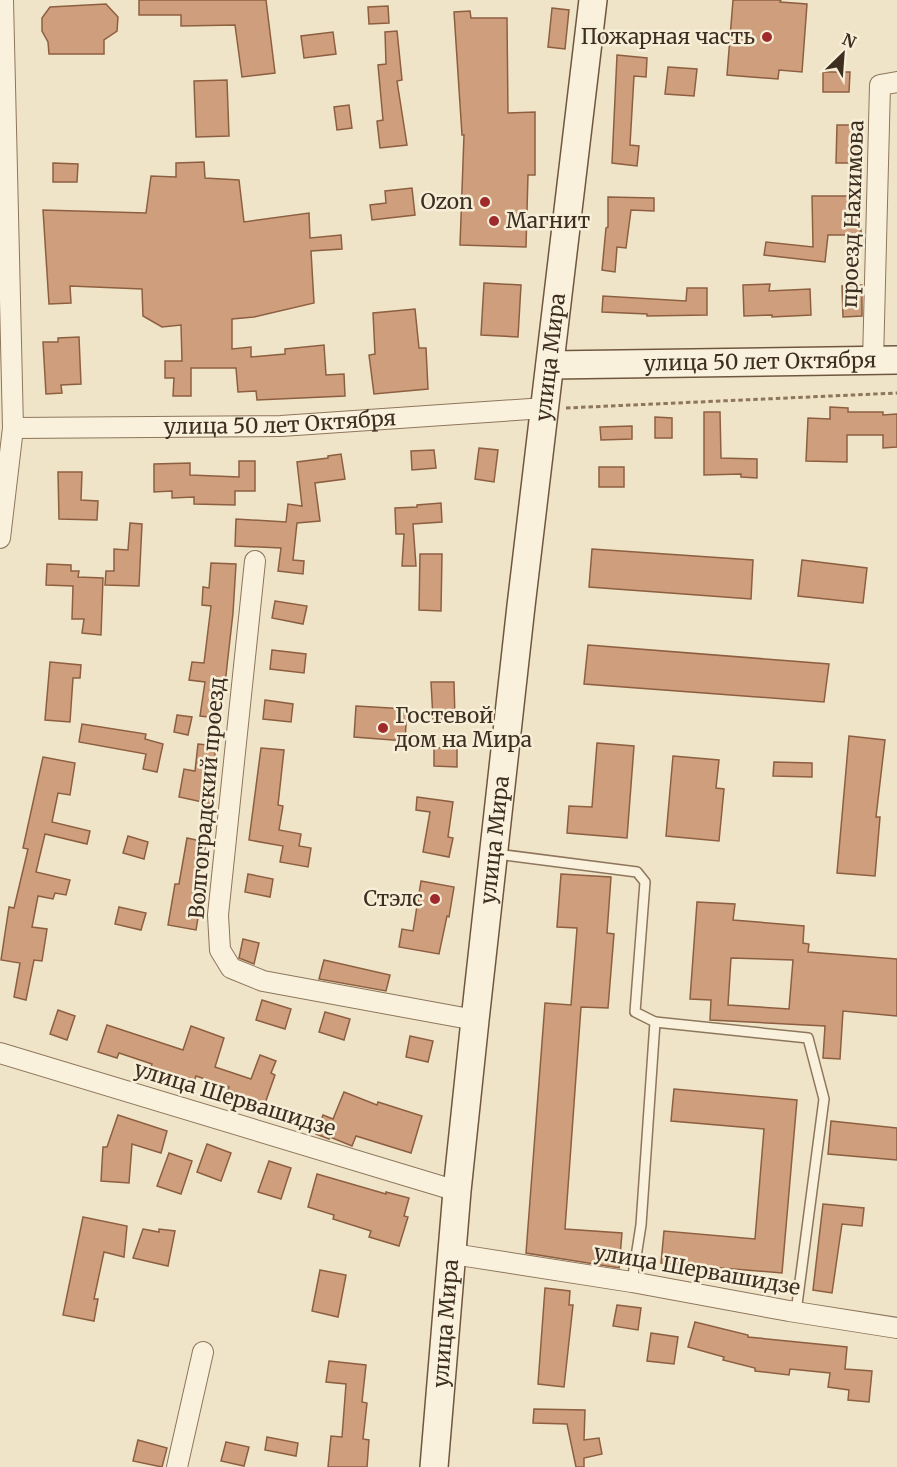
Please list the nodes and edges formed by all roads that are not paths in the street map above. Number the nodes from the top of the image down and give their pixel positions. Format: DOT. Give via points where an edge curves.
graph roads {
  1 [pos="3,0"];
  2 [pos="593,0"];
  3 [pos="897,82"];
  4 [pos="885,361"];
  5 [pos="550,365"];
  6 [pos="545,408"];
  7 [pos="13,428"];
  8 [pos="5,452"];
  9 [pos="0,538"];
  10 [pos="255,561"];
  11 [pos="494,853"];
  12 [pos="475,1020"];
  13 [pos="655,1022"];
  14 [pos="0,1053"];
  15 [pos="457,1191"];
  16 [pos="453,1254"];
  17 [pos="632,1282"];
  18 [pos="796,1312"];
  19 [pos="897,1328"];
  20 [pos="203,1352"];
  21 [pos="177,1467"];
  22 [pos="434,1467"];
  1 -- 7 [label="street"];
  2 -- 5 [label="street, улица Мира"];
  3 -- 4 [label="street, проезд Нахимова" via="880,85"];
  4 -- 5 [label="street, улица 50 лет Октября"];
  5 -- 6 [label="street, улица Мира"];
  6 -- 7 [label="street, улица 50 лет Октября" via="282,426"];
  6 -- 11 [label="street, улица Мира"];
  7 -- 8 [label="street"];
  8 -- 9 [label="street"];
  10 -- 12 [label="street, Волгоградский проезд" via="218,915 220,950 231,968 264,981"];
  11 -- 12 [label="street, улица Мира"];
  11 -- 13 [label="lane" via="637,872 645,882 635,1012"];
  12 -- 15 [label="street, улица Мира"];
  13 -- 17 [label="lane" via="641,1225"];
  13 -- 18 [label="lane" via="808,1038 824,1099"];
  14 -- 15 [label="street, улица Шервашидзе"];
  15 -- 16 [label="street, улица Мира"];
  16 -- 17 [label="street, улица Шервашидзе"];
  16 -- 22 [label="street, улица Мира"];
  17 -- 18 [label="street, улица Шервашидзе"];
  18 -- 19 [label="street, улица Шервашидзе"];
  20 -- 21 [label="street"];
}
